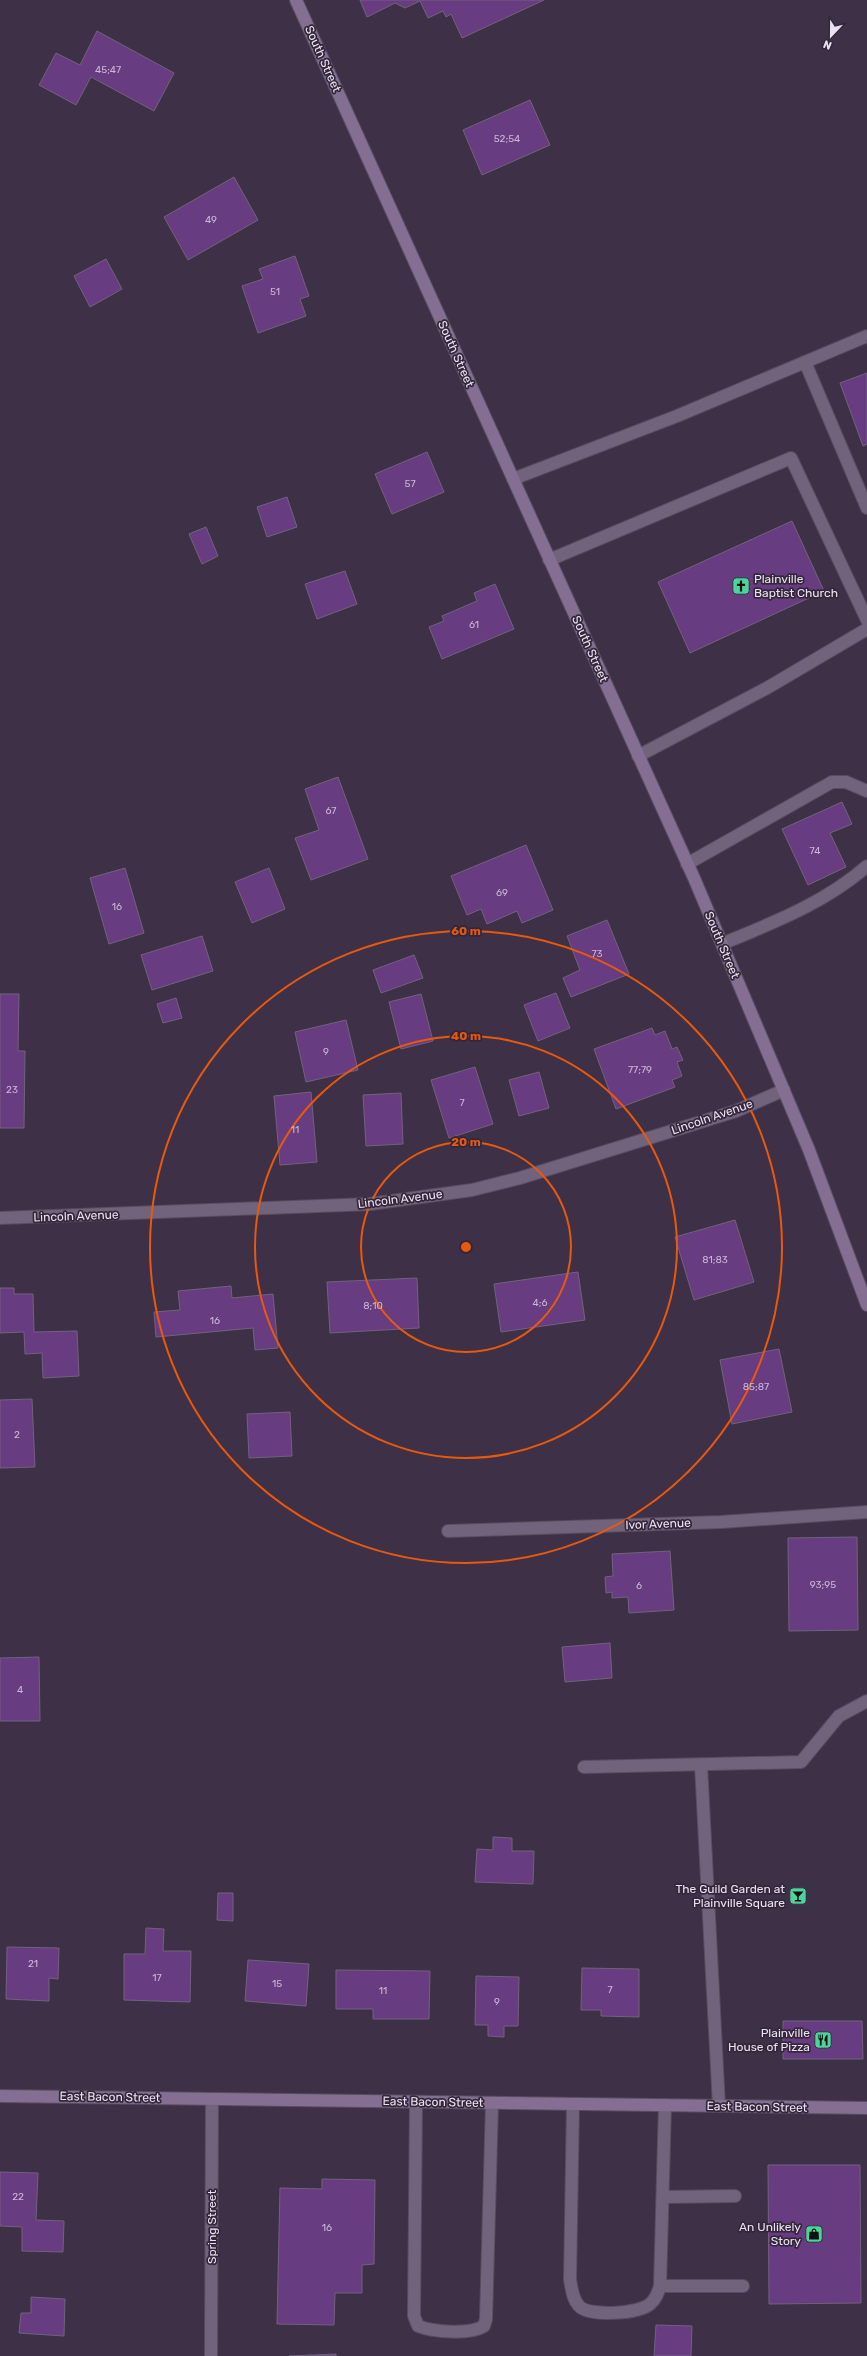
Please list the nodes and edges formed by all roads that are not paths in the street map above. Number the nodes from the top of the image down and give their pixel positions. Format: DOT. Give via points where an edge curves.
graph roads {
  1 [pos="296,0"];
  2 [pos="867,336"];
  3 [pos="801,364"];
  4 [pos="513,479"];
  5 [pos="867,508"];
  6 [pos="549,560"];
  7 [pos="867,620"];
  8 [pos="867,629"];
  9 [pos="638,756"];
  10 [pos="867,790"];
  11 [pos="687,864"];
  12 [pos="867,866"];
  13 [pos="722,944"];
  14 [pos="784,1090"];
  15 [pos="0,1218"];
  16 [pos="867,1305"];
  17 [pos="867,1512"];
  18 [pos="448,1531"];
  19 [pos="867,1701"];
  20 [pos="701,1765"];
  21 [pos="584,1767"];
  22 [pos="0,2096"];
  23 [pos="212,2099"];
  24 [pos="416,2102"];
  25 [pos="492,2103"];
  26 [pos="572,2104"];
  27 [pos="665,2106"];
  28 [pos="720,2106"];
  29 [pos="867,2108"];
  30 [pos="736,2196"];
  31 [pos="663,2197"];
  32 [pos="660,2286"];
  33 [pos="743,2286"];
  34 [pos="211,2356"];
  1 -- 4 [label="main road, South Street"];
  2 -- 3 [label="street"];
  3 -- 4 [label="street" via="677,416"];
  3 -- 5 [label="street"];
  4 -- 6 [label="main road, South Street"];
  6 -- 7 [label="street" via="791,458"];
  6 -- 9 [label="main road, South Street"];
  8 -- 9 [label="street" via="767,688"];
  9 -- 11 [label="main road, South Street"];
  10 -- 11 [label="street" via="846,782 832,782"];
  11 -- 13 [label="main road, South Street"];
  12 -- 13 [label="street" via="847,884 789,916"];
  13 -- 14 [label="main road, South Street"];
  14 -- 15 [label="street, Lincoln Avenue" via="736,1111 520,1178 472,1190 370,1204"];
  14 -- 16 [label="main road, South Street" via="833,1210"];
  17 -- 18 [label="street, Ivor Avenue" via="721,1522"];
  19 -- 20 [label="street" via="839,1716 801,1762"];
  20 -- 21 [label="street"];
  20 -- 28 [label="street"];
  22 -- 23 [label="main road, East Bacon Street"];
  23 -- 24 [label="main road, East Bacon Street"];
  23 -- 34 [label="street, Spring Street"];
  24 -- 25 [label="main road, East Bacon Street"];
  24 -- 25 [label="street" via="414,2316 418,2326 429,2330 476,2331 484,2326 486,2319"];
  25 -- 26 [label="main road, East Bacon Street"];
  26 -- 27 [label="main road, East Bacon Street"];
  26 -- 32 [label="street" via="570,2280 573,2297 579,2306 588,2312 637,2311 653,2301"];
  27 -- 28 [label="main road, East Bacon Street"];
  27 -- 31 [label="street"];
  28 -- 29 [label="main road, East Bacon Street"];
  30 -- 31 [label="street"];
  31 -- 32 [label="street"];
  32 -- 33 [label="street"];
}
